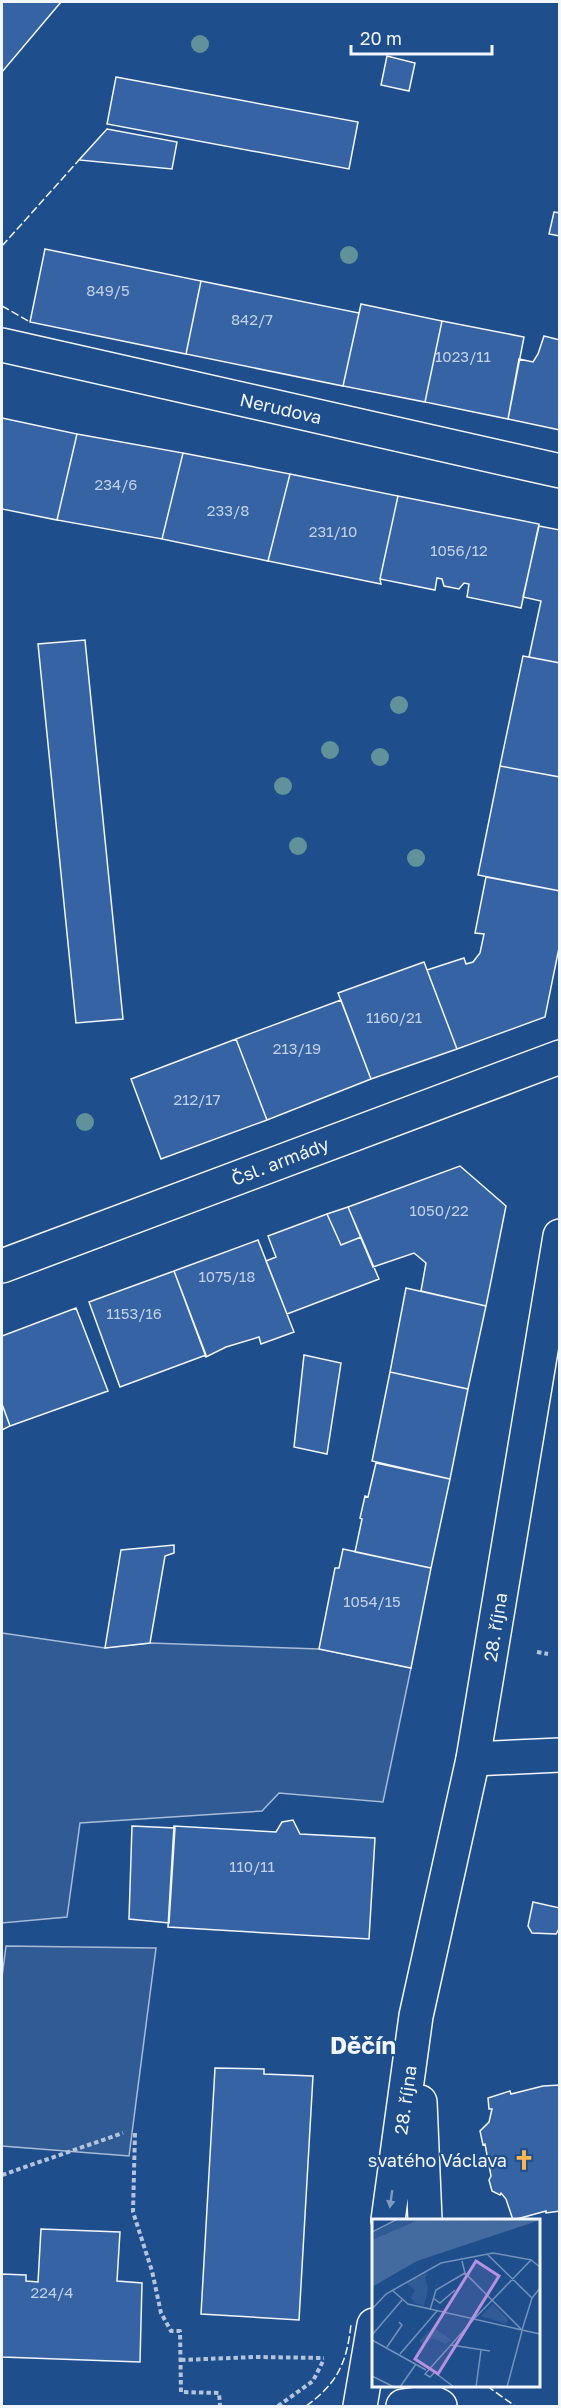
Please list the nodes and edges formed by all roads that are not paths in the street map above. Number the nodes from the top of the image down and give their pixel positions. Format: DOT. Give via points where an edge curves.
graph roads {
  1 [pos="2,345"];
  2 [pos="560,471"];
  3 [pos="560,1057"];
  4 [pos="560,1236"];
  5 [pos="2,1266"];
  6 [pos="560,1755"];
  7 [pos="473,1760"];
  8 [pos="417,2016"];
  9 [pos="388,2219"];
  10 [pos="425,2219"];
  11 [pos="372,2337"];
  12 [pos="450,2387"];
  13 [pos="360,2406"];
  14 [pos="403,2406"];
  15 [pos="440,2406"];
  16 [pos="459,2406"];
  1 -- 2 [label="main road, Nerudova"];
  3 -- 5 [label="main road, Čsl. armády"];
  4 -- 7 [label="main road, 28. října"];
  6 -- 7 [label="main road"];
  7 -- 8 [label="main road, 28. října"];
  8 -- 9 [label="main road, 28. října, one-way"];
  8 -- 10 [label="main road, 28. října"];
  11 -- 13 [label="main road"];
  12 -- 16 [label="main road"];
  14 -- 15 [label="main road" via="432,2402"];
}
